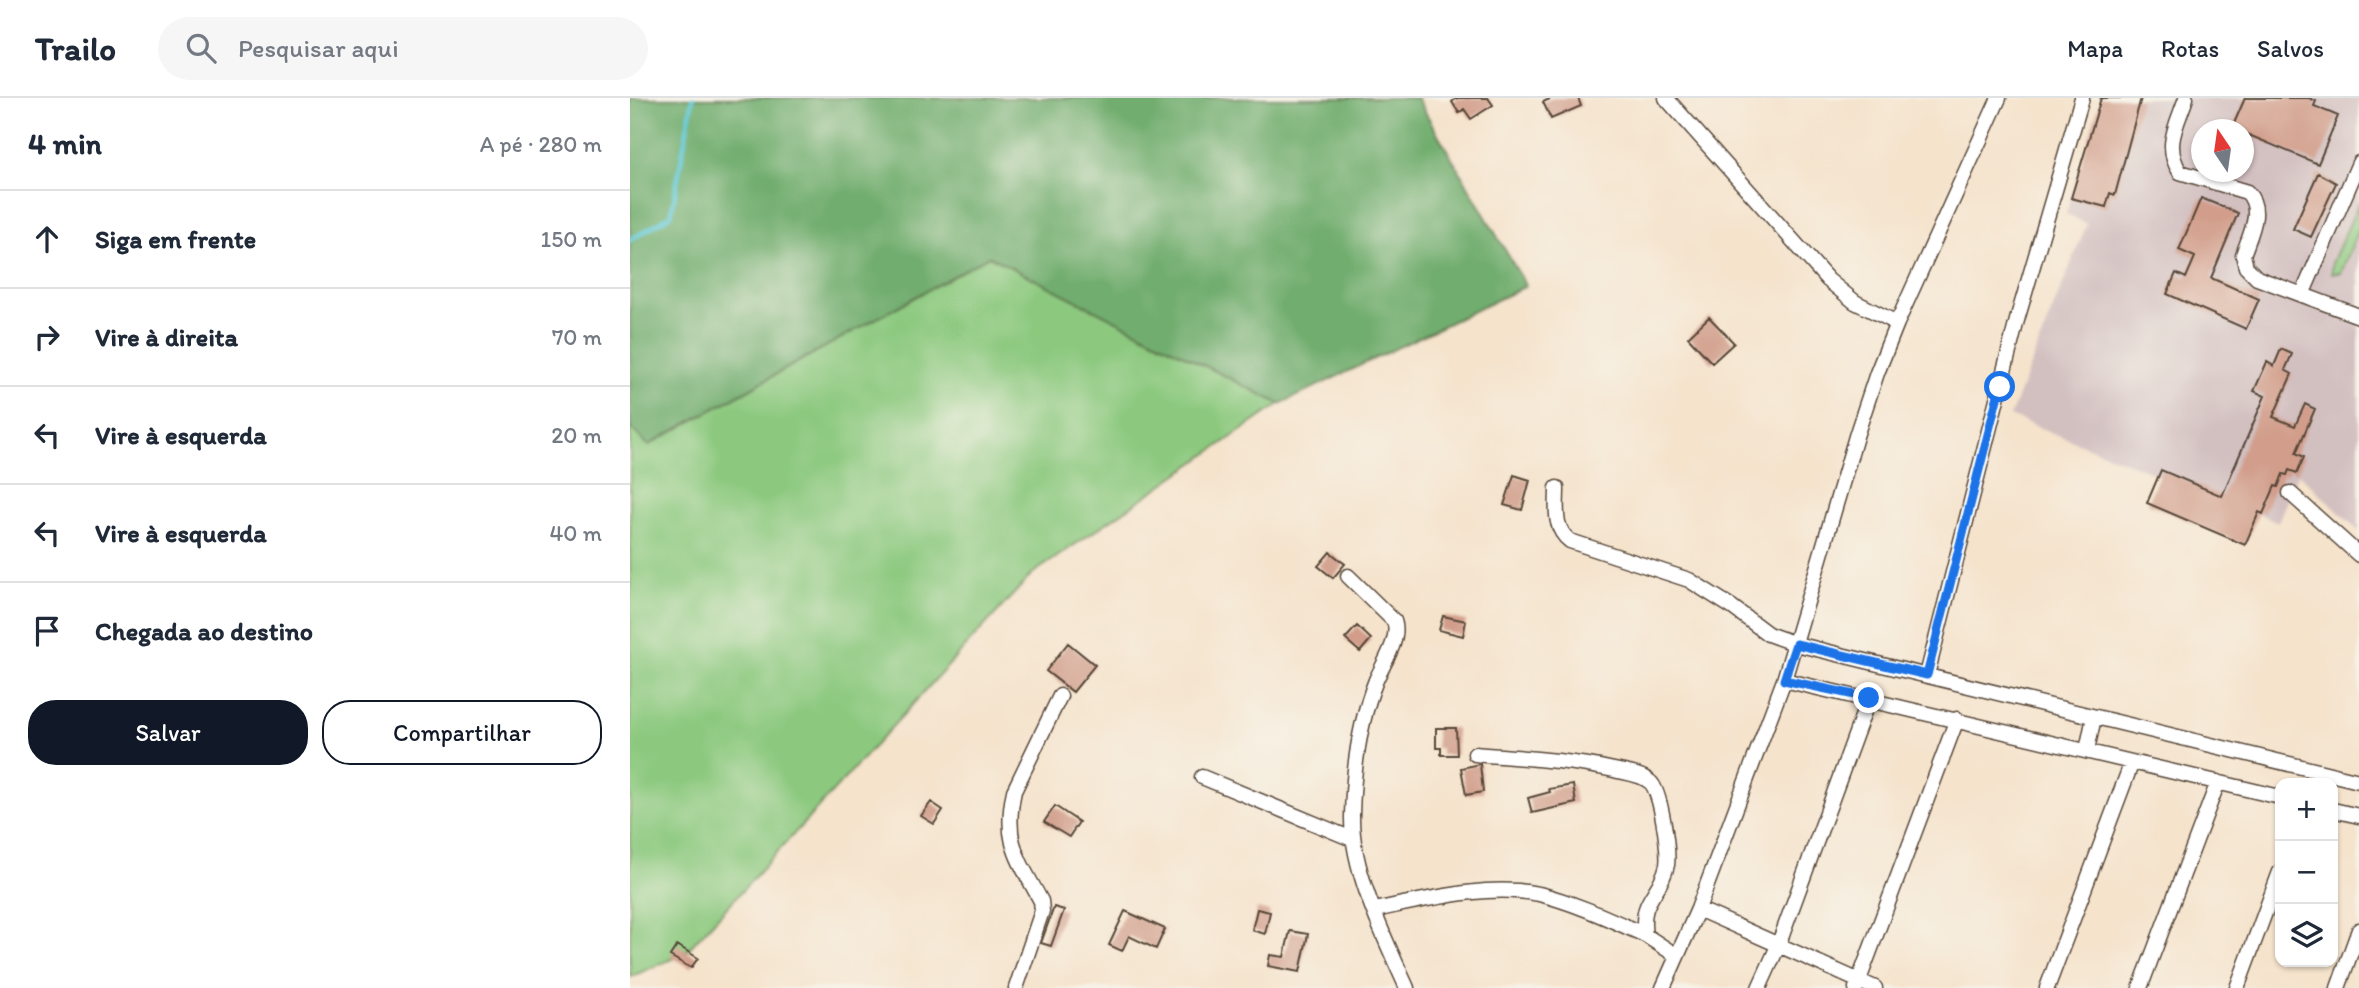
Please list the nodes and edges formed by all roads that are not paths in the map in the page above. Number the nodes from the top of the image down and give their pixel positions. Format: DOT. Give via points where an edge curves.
graph roads {
  1 [pos="1666,98"];
  2 [pos="1999,98"];
  3 [pos="2082,98"];
  4 [pos="2186,98"];
  5 [pos="2359,163"];
  6 [pos="2302,295"];
  7 [pos="2359,316"];
  8 [pos="1897,323"];
  9 [pos="1558,488"];
  10 [pos="2290,493"];
  11 [pos="2359,555"];
  12 [pos="1348,576"];
  13 [pos="1796,644"];
  14 [pos="1927,675"];
  15 [pos="1784,680"];
  16 [pos="1060,696"];
  17 [pos="1869,698"];
  18 [pos="2094,717"];
  19 [pos="1957,719"];
  20 [pos="2087,750"];
  21 [pos="1475,754"];
  22 [pos="2132,762"];
  23 [pos="1202,777"];
  24 [pos="2359,781"];
  25 [pos="2218,782"];
  26 [pos="2275,796"];
  27 [pos="2338,811"];
  28 [pos="2359,816"];
  29 [pos="1352,839"];
  30 [pos="2275,885"];
  31 [pos="1698,909"];
  32 [pos="1374,910"];
  33 [pos="2359,930"];
  34 [pos="1645,935"];
  35 [pos="1778,946"];
  36 [pos="1677,956"];
  37 [pos="1858,985"];
  38 [pos="1016,988"];
  39 [pos="1407,988"];
  40 [pos="1663,988"];
  41 [pos="1759,988"];
  42 [pos="1875,988"];
  43 [pos="2047,988"];
  44 [pos="2140,988"];
  45 [pos="2237,988"];
  46 [pos="2338,988"];
  1 -- 8 [label="street" via="1828,280 1855,302"];
  2 -- 8 [label="street"];
  3 -- 14 [label="street" via="2017,320"];
  4 -- 6 [label="street" via="2170,148 2172,160 2180,172 2247,192 2257,210 2244,255 2246,267 2257,278"];
  5 -- 6 [label="street"];
  6 -- 7 [label="street"];
  8 -- 13 [label="street" via="1866,402"];
  9 -- 13 [label="street" via="1558,521 1561,533 1570,541 1689,580 1768,634"];
  10 -- 11 [label="street"];
  12 -- 29 [label="street" via="1396,627 1362,721"];
  13 -- 14 [label="street"];
  13 -- 15 [label="street"];
  14 -- 18 [label="street"];
  15 -- 17 [label="street"];
  15 -- 31 [label="street"];
  16 -- 38 [label="street" via="1011,804 1010,838 1042,911"];
  17 -- 19 [label="street"];
  17 -- 35 [label="street"];
  18 -- 20 [label="street"];
  18 -- 24 [label="street"];
  19 -- 20 [label="street"];
  19 -- 37 [label="street"];
  20 -- 22 [label="street"];
  21 -- 34 [label="street" via="1578,762 1653,784 1667,864 1642,918"];
  22 -- 25 [label="street"];
  22 -- 43 [label="street"];
  23 -- 29 [label="street"];
  25 -- 26 [label="street"];
  25 -- 44 [label="street"];
  27 -- 28 [label="street"];
  29 -- 32 [label="street"];
  30 -- 45 [label="street"];
  31 -- 35 [label="street"];
  31 -- 36 [label="street"];
  32 -- 34 [label="street" via="1489,891 1537,894"];
  32 -- 39 [label="street"];
  33 -- 46 [label="street"];
  34 -- 36 [label="street"];
  35 -- 37 [label="street"];
  35 -- 41 [label="street"];
  36 -- 40 [label="street"];
  37 -- 42 [label="street"];
}
